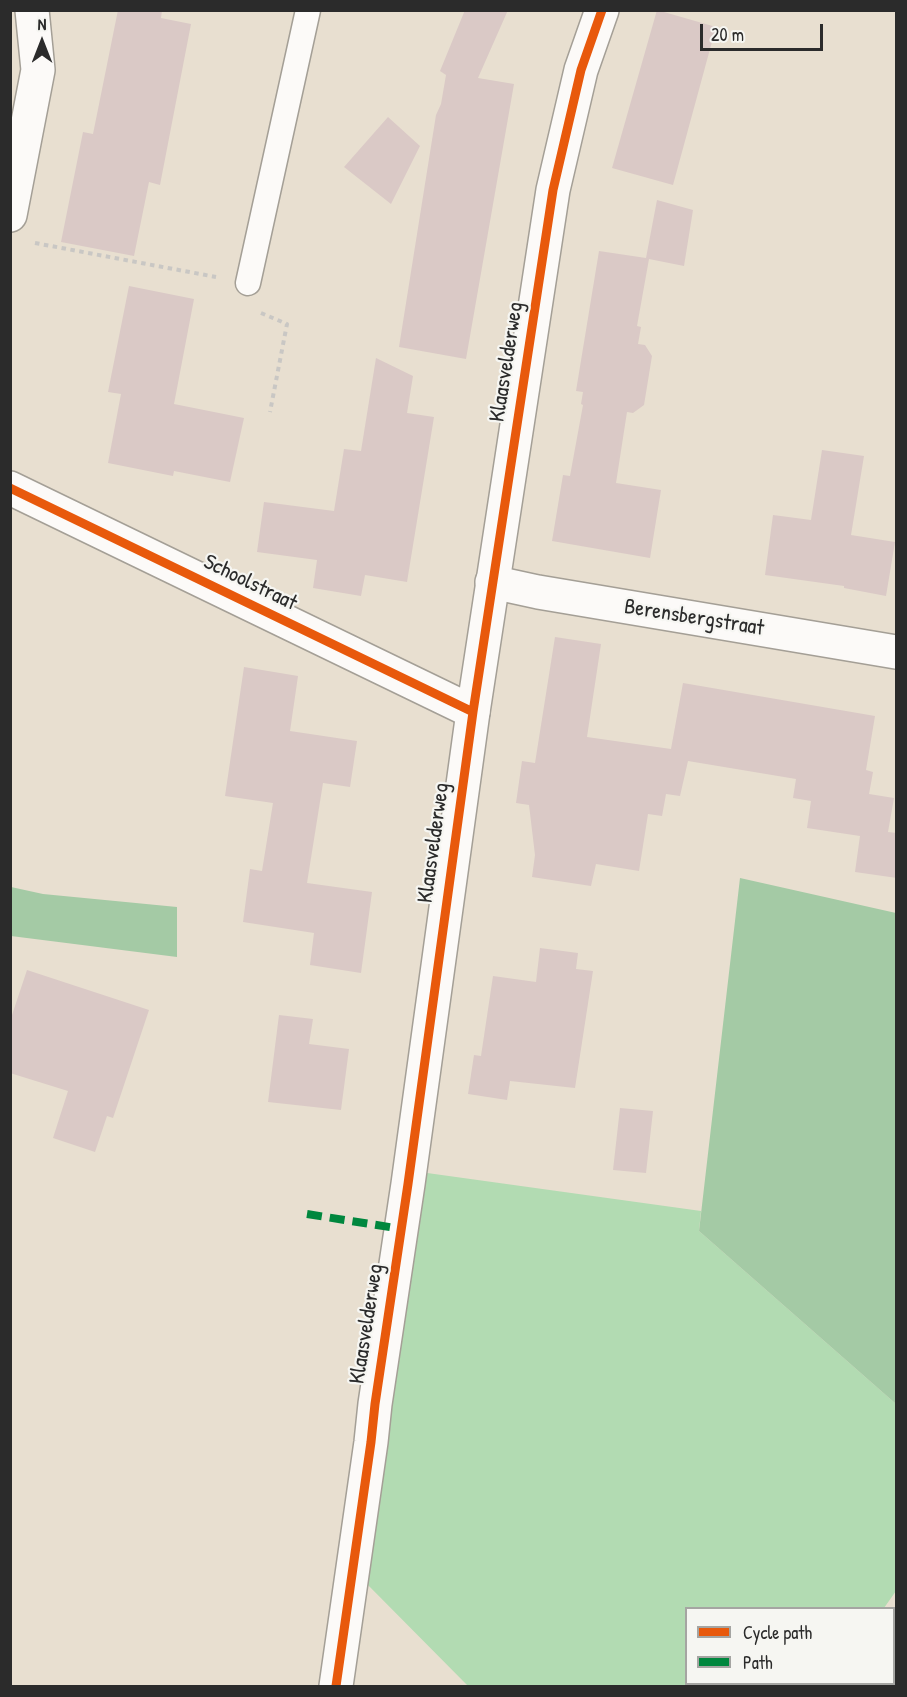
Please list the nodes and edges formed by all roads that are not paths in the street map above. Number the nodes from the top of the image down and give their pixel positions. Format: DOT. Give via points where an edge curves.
graph roads {
  1 [pos="32,10"];
  2 [pos="308,10"];
  3 [pos="602,10"];
  4 [pos="10,215"];
  5 [pos="248,283"];
  6 [pos="10,488"];
  7 [pos="492,582"];
  8 [pos="897,652"];
  9 [pos="473,712"];
  10 [pos="336,1686"];
  1 -- 4 [label="street" via="38,70"];
  2 -- 5 [label="lane"];
  3 -- 7 [label="street, Klaasvelderweg" via="581,70 553,190"];
  6 -- 9 [label="street, Schoolstraat"];
  7 -- 8 [label="street, Berensbergstraat"];
  7 -- 9 [label="street, Klaasvelderweg"];
  9 -- 10 [label="street, Klaasvelderweg"];
}
